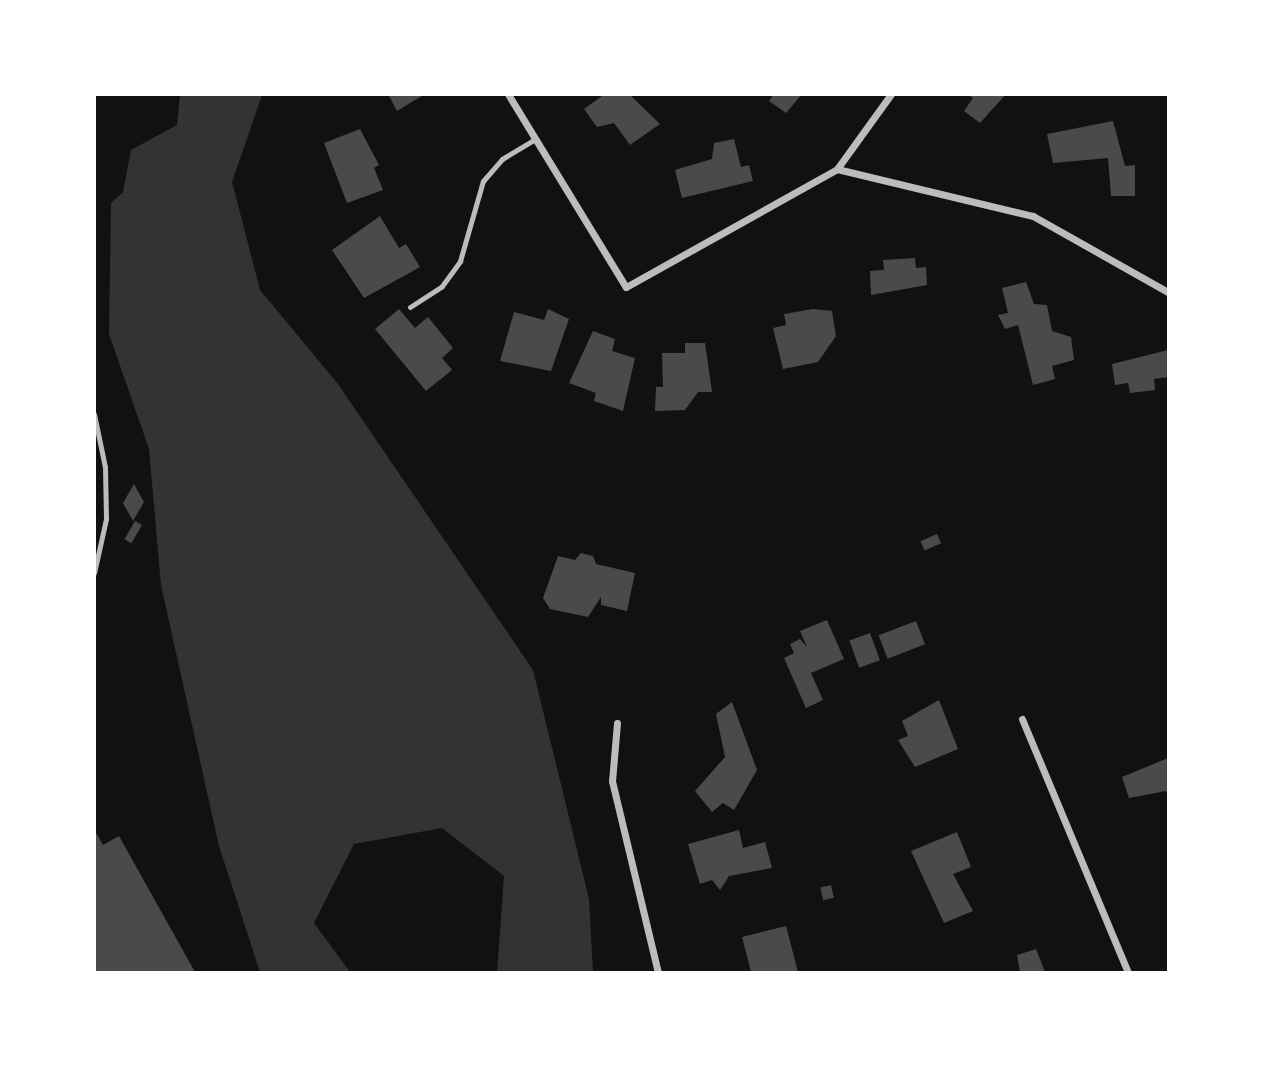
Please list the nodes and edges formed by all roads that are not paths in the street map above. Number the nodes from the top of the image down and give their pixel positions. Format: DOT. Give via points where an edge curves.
graph roads {
  1 [pos="508,94"];
  2 [pos="891,94"];
  3 [pos="535,139"];
  4 [pos="837,169"];
  5 [pos="1168,292"];
  6 [pos="410,307"];
  7 [pos="94,414"];
  8 [pos="94,573"];
  9 [pos="1022,719"];
  10 [pos="617,723"];
  11 [pos="659,972"];
  12 [pos="1128,972"];
  1 -- 3 [label="street"];
  2 -- 4 [label="street"];
  3 -- 4 [label="street" via="626,287"];
  3 -- 6 [label="lane" via="483,181 460,261 442,286"];
  4 -- 5 [label="street" via="1033,216"];
  7 -- 8 [label="lane" via="105,467 106,519"];
  9 -- 12 [label="street"];
  10 -- 11 [label="street" via="612,781"];
}
